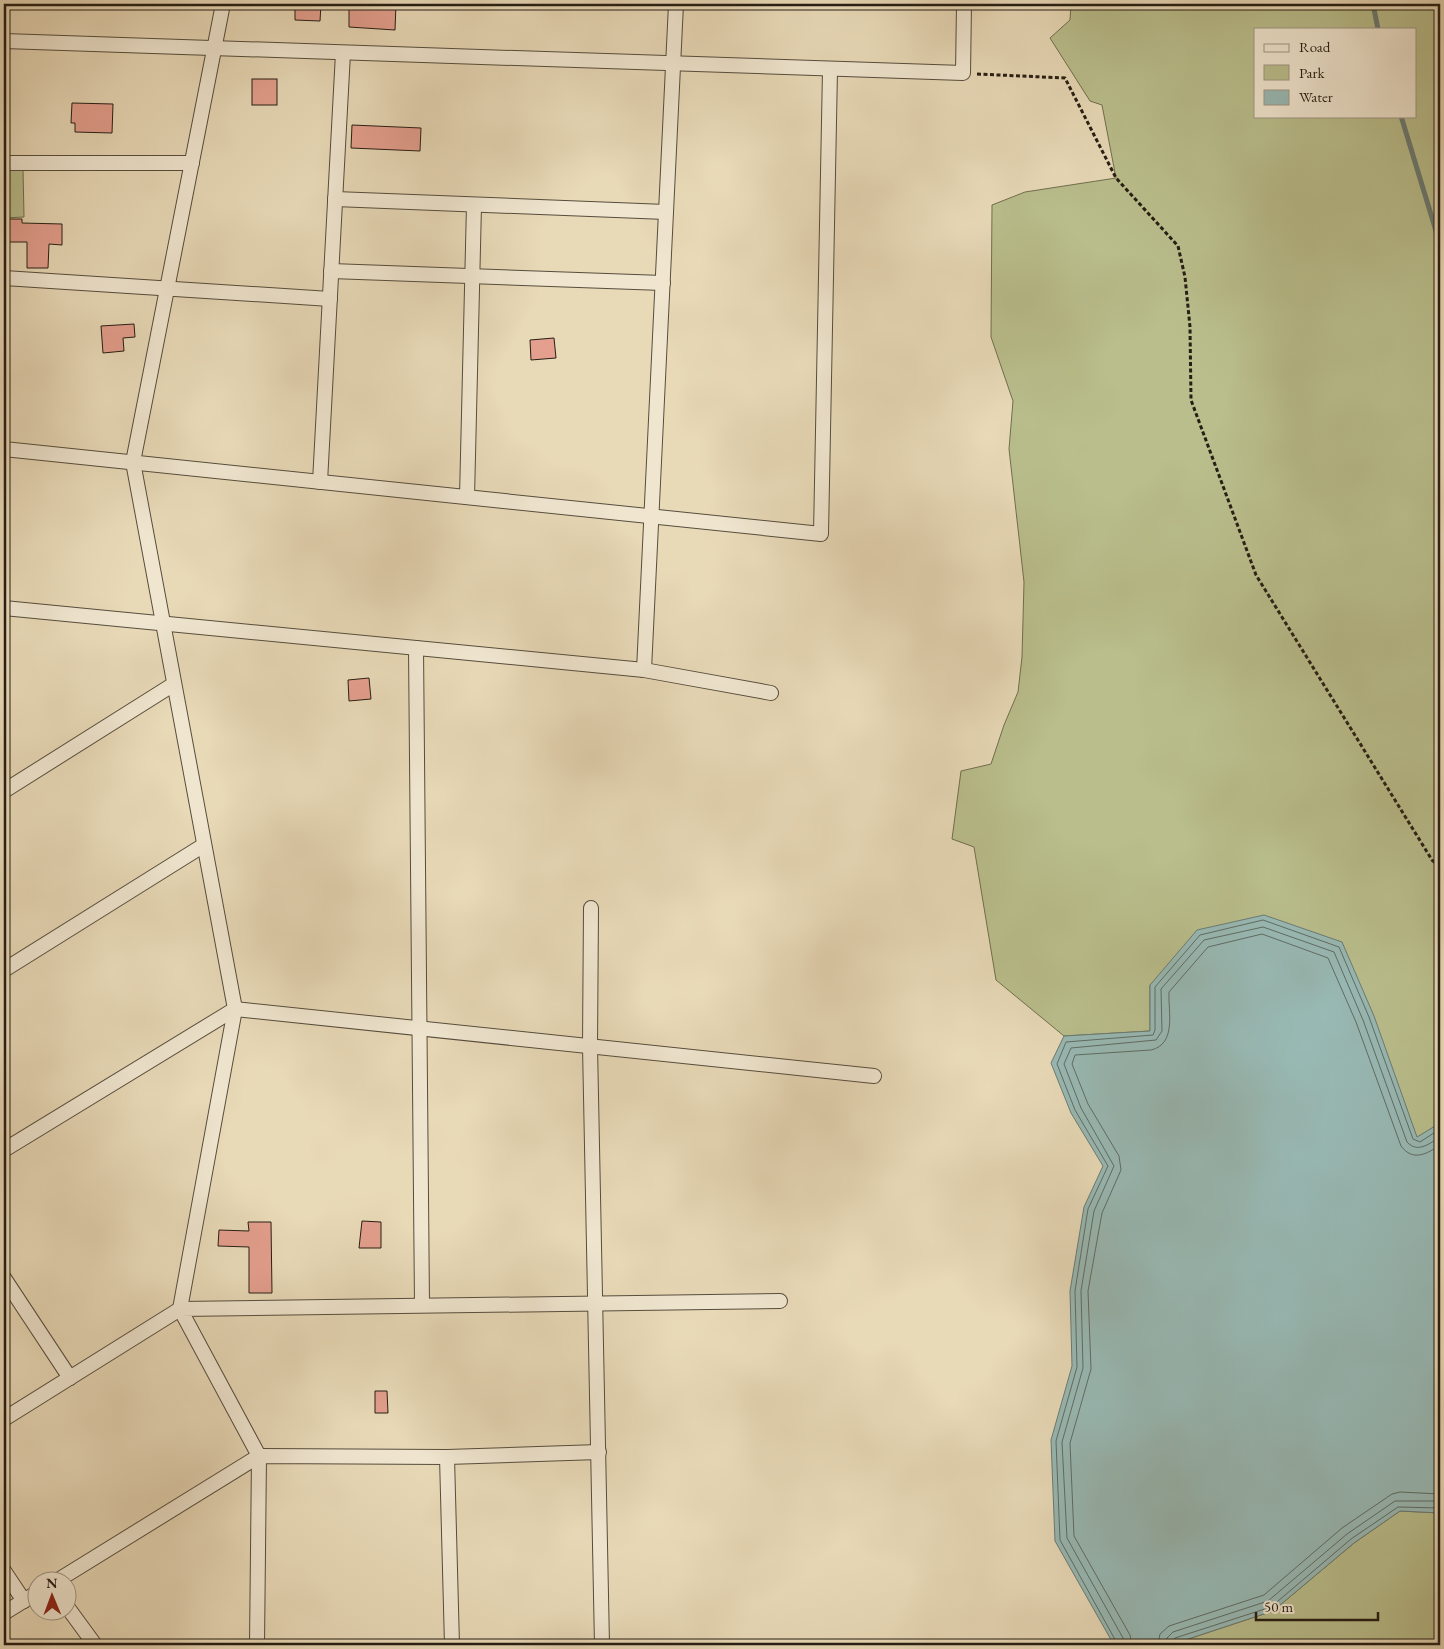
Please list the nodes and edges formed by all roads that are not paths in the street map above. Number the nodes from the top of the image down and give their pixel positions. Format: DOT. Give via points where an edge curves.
graph roads {
  1 [pos="223,4"];
  2 [pos="676,4"];
  3 [pos="964,4"];
  4 [pos="4,41"];
  5 [pos="215,48"];
  6 [pos="343,53"];
  7 [pos="674,65"];
  8 [pos="830,70"];
  9 [pos="4,163"];
  10 [pos="192,163"];
  11 [pos="335,199"];
  12 [pos="474,205"];
  13 [pos="666,212"];
  14 [pos="331,271"];
  15 [pos="472,276"];
  16 [pos="4,278"];
  17 [pos="663,282"];
  18 [pos="167,289"];
  19 [pos="330,299"];
  20 [pos="4,448"];
  21 [pos="133,462"];
  22 [pos="320,482"];
  23 [pos="467,497"];
  24 [pos="652,516"];
  25 [pos="4,608"];
  26 [pos="163,623"];
  27 [pos="416,648"];
  28 [pos="644,670"];
  29 [pos="174,684"];
  30 [pos="771,693"];
  31 [pos="4,791"];
  32 [pos="204,845"];
  33 [pos="591,908"];
  34 [pos="4,970"];
  35 [pos="235,1009"];
  36 [pos="419,1028"];
  37 [pos="590,1046"];
  38 [pos="874,1076"];
  39 [pos="4,1150"];
  40 [pos="4,1278"];
  41 [pos="780,1301"];
  42 [pos="595,1303"];
  43 [pos="422,1305"];
  44 [pos="180,1309"];
  45 [pos="70,1378"];
  46 [pos="4,1419"];
  47 [pos="599,1452"];
  48 [pos="259,1456"];
  49 [pos="447,1457"];
  50 [pos="4,1571"];
  51 [pos="71,1572"];
  52 [pos="28,1598"];
  53 [pos="24,1601"];
  54 [pos="4,1613"];
  55 [pos="78,1622"];
  56 [pos="95,1645"];
  57 [pos="256,1645"];
  58 [pos="452,1645"];
  59 [pos="602,1645"];
  1 -- 5 [label="street"];
  2 -- 7 [label="street"];
  3 -- 8 [label="street" via="963,73"];
  4 -- 5 [label="street"];
  5 -- 6 [label="street"];
  5 -- 10 [label="street"];
  6 -- 7 [label="street"];
  6 -- 11 [label="street"];
  7 -- 8 [label="street"];
  7 -- 13 [label="street"];
  8 -- 24 [label="street" via="821,534"];
  9 -- 10 [label="street"];
  10 -- 18 [label="street"];
  11 -- 12 [label="street"];
  11 -- 14 [label="street"];
  12 -- 13 [label="street"];
  12 -- 15 [label="street"];
  13 -- 17 [label="street"];
  14 -- 15 [label="street"];
  14 -- 19 [label="street"];
  15 -- 17 [label="street"];
  15 -- 23 [label="street"];
  16 -- 18 [label="street"];
  17 -- 24 [label="street"];
  18 -- 19 [label="street"];
  18 -- 21 [label="street"];
  19 -- 22 [label="street"];
  20 -- 21 [label="street"];
  21 -- 22 [label="street"];
  21 -- 26 [label="street"];
  22 -- 23 [label="street"];
  23 -- 24 [label="street"];
  24 -- 28 [label="street"];
  25 -- 26 [label="street"];
  26 -- 27 [label="street"];
  26 -- 29 [label="street"];
  27 -- 28 [label="street"];
  27 -- 36 [label="street"];
  28 -- 30 [label="street"];
  29 -- 31 [label="street"];
  29 -- 32 [label="street"];
  32 -- 34 [label="street"];
  32 -- 35 [label="street"];
  33 -- 37 [label="street"];
  35 -- 36 [label="street"];
  35 -- 39 [label="street"];
  35 -- 44 [label="street"];
  36 -- 37 [label="street"];
  36 -- 43 [label="street"];
  37 -- 38 [label="street"];
  37 -- 42 [label="street"];
  40 -- 45 [label="street"];
  41 -- 42 [label="street"];
  42 -- 43 [label="street"];
  42 -- 47 [label="street"];
  43 -- 44 [label="street"];
  44 -- 45 [label="street"];
  44 -- 48 [label="street"];
  45 -- 46 [label="street"];
  47 -- 49 [label="street"];
  47 -- 59 [label="street"];
  48 -- 49 [label="street"];
  48 -- 51 [label="street"];
  48 -- 57 [label="street"];
  49 -- 58 [label="street"];
  50 -- 53 [label="street"];
  52 -- 53 [label="street"];
  53 -- 54 [label="street"];
  55 -- 56 [label="street"];
}
